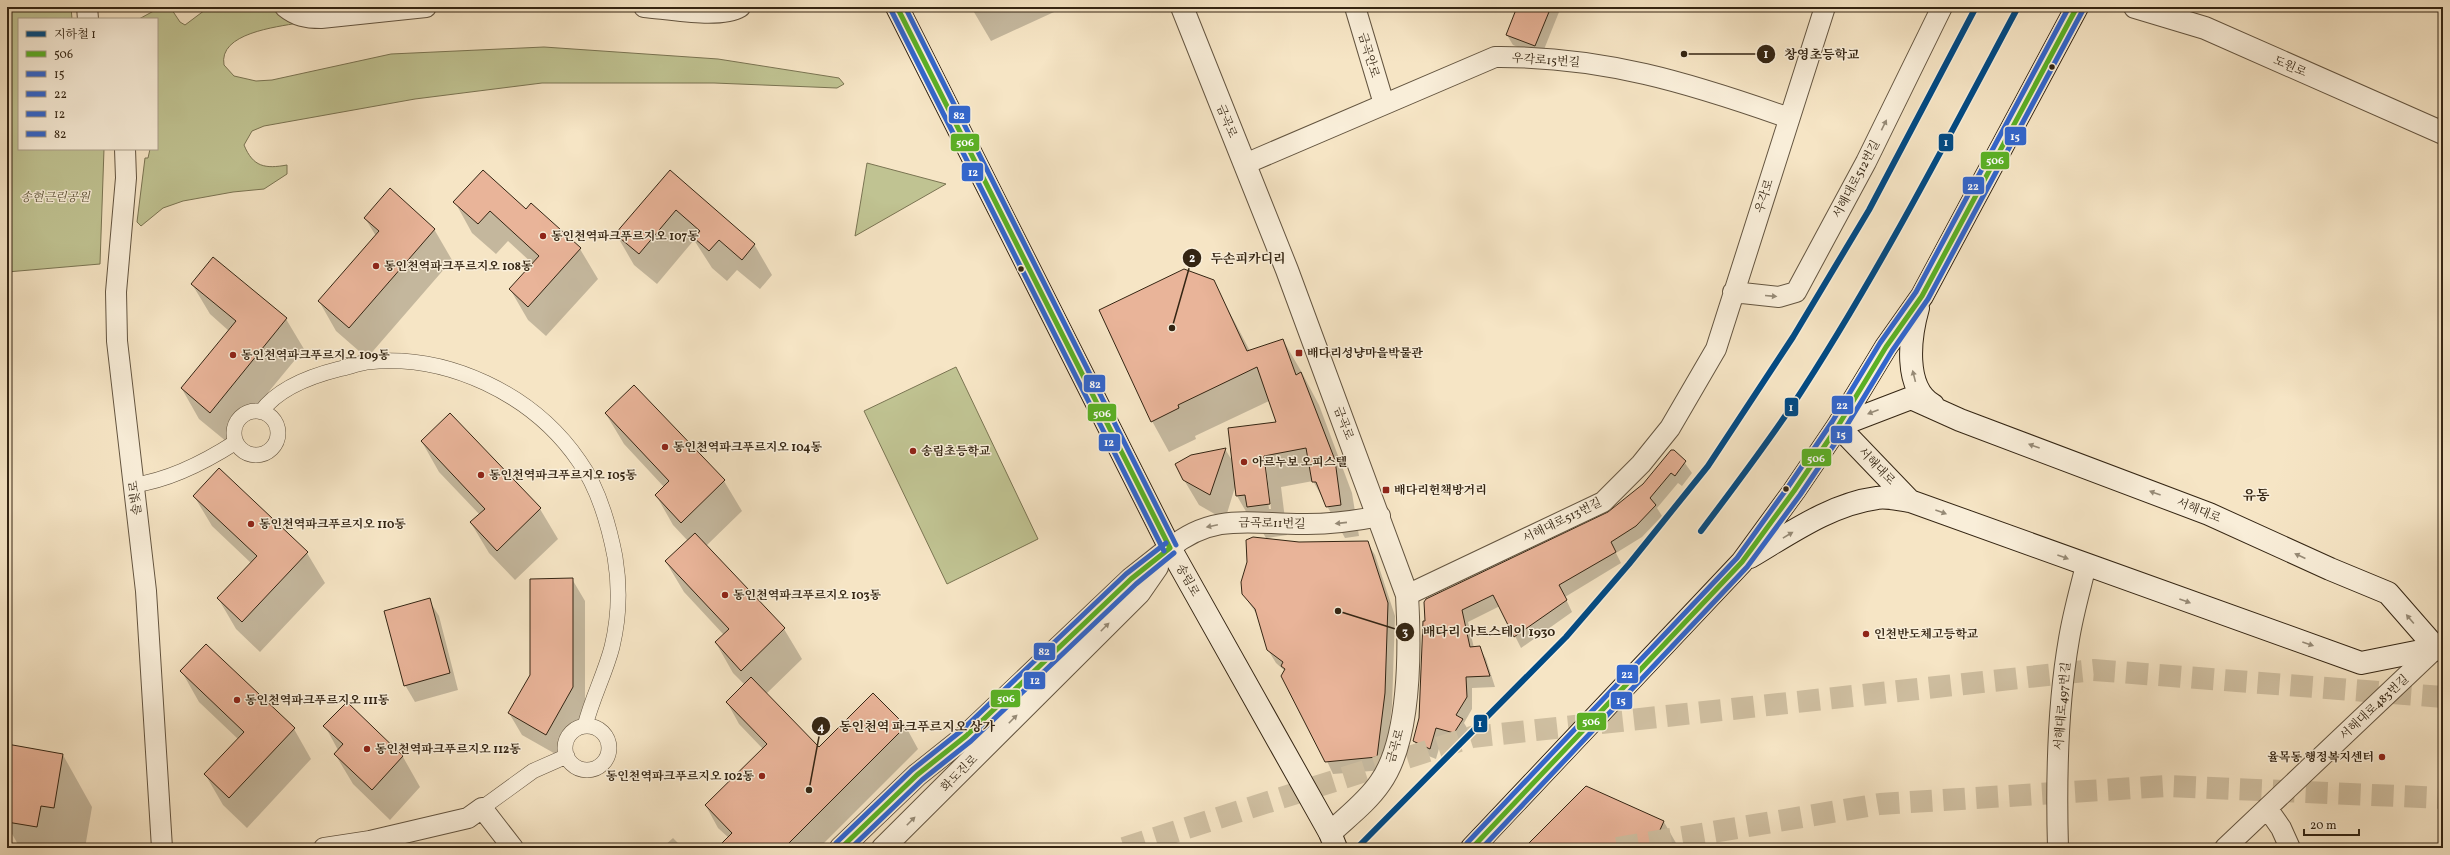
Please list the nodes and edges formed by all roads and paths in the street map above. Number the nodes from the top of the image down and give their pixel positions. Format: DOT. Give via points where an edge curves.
graph roads {
  1 [pos="86,7"];
  2 [pos="285,7"];
  3 [pos="426,7"];
  4 [pos="644,7"];
  5 [pos="740,7"];
  6 [pos="896,7"];
  7 [pos="1182,7"];
  8 [pos="1355,7"];
  9 [pos="1825,7"];
  10 [pos="1942,7"];
  11 [pos="2077,7"];
  12 [pos="2135,7"];
  13 [pos="88,18"];
  14 [pos="1384,104"];
  15 [pos="1789,118"];
  16 [pos="2443,133"];
  17 [pos="125,150"];
  18 [pos="1245,164"];
  19 [pos="1733,292"];
  20 [pos="1922,296"];
  21 [pos="1697,383"];
  22 [pos="261,412"];
  23 [pos="1960,420"];
  24 [pos="1838,426"];
  25 [pos="236,442"];
  26 [pos="134,485"];
  27 [pos="1910,501"];
  28 [pos="1380,516"];
  29 [pos="1170,548"];
  30 [pos="1742,562"];
  31 [pos="2086,565"];
  32 [pos="1407,594"];
  33 [pos="2439,650"];
  34 [pos="586,726"];
  35 [pos="567,756"];
  36 [pos="482,808"];
  37 [pos="2267,808"];
  38 [pos="1333,840"];
  39 [pos="371,845"];
  40 [pos="162,848"];
  41 [pos="324,848"];
  42 [pos="513,848"];
  43 [pos="841,848"];
  44 [pos="884,848"];
  45 [pos="1472,848"];
  46 [pos="2058,848"];
  47 [pos="2225,848"];
  48 [pos="2290,848"];
  1 -- 13 [label="street"];
  2 -- 3 [label="street" via="306,18 321,18"];
  4 -- 5 [label="street" via="718,12"];
  6 -- 29 [label="main road, 송림로"];
  7 -- 18 [label="main road, 금곡로"];
  8 -- 14 [label="street, 금곡안로"];
  9 -- 15 [label="street, 우각로"];
  19 -- 10 [label="street, 서해대로512번길, one-way" via="1779,296 1796,292 1866,162"];
  11 -- 20 [label="main road"];
  12 -- 16 [label="main road, 도원로" via="2205,28"];
  14 -- 15 [label="street, 우각로15번길" via="1495,57 1539,57 1596,64 1677,80"];
  14 -- 18 [label="street, 우각로15번길"];
  15 -- 19 [label="street, 우각로"];
  17 -- 26 [label="street, 솔빛로" via="126,178 116,292 117,341"];
  18 -- 28 [label="main road, 금곡로"];
  19 -- 21 [label="street, 우각로" via="1716,349"];
  23 -- 20 [label="main road, one-way" via="1925,400 1914,378 1912,330"];
  20 -- 24 [label="main road" via="1886,347"];
  21 -- 32 [label="street, 서해대로513번길" via="1670,428 1641,464 1603,502"];
  22 -- 25 [label="street" via="248,413 237,422"];
  22 -- 25 [label="street" via="276,425 278,432 273,447 268,452 253,455 240,448"];
  22 -- 34 [label="street" via="268,402 322,374 366,362 406,362 446,368 480,380 512,397 560,438 580,461 594,491 615,558 619,605 612,646 591,701"];
  23 -- 24 [label="main road, 서해대로, one-way" via="1911,398"];
  33 -- 23 [label="main road, 서해대로, one-way" via="2388,593 2330,570 2210,514"];
  24 -- 27 [label="main road, 서해대로"];
  24 -- 30 [label="main road"];
  25 -- 26 [label="street" via="197,464 152,482"];
  26 -- 40 [label="street, 솔빛로" via="146,591"];
  30 -- 27 [label="main road, one-way" via="1807,523 1840,508 1878,498"];
  27 -- 31 [label="main road, 서해대로, one-way"];
  28 -- 29 [label="street, 금곡로11번길, one-way" via="1342,523 1240,521 1210,525 1183,537"];
  28 -- 32 [label="main road, 금곡로"];
  29 -- 38 [label="main road, 송림로"];
  29 -- 43 [label="main road, 화도진로" via="1131,579 966,736 917,775"];
  44 -- 29 [label="main road, 화도진로, one-way" via="1139,594"];
  30 -- 45 [label="main road"];
  31 -- 33 [label="main road, 서해대로, one-way" via="2361,663"];
  31 -- 46 [label="street, 서해대로497번길" via="2069,638 2061,698 2058,743"];
  32 -- 38 [label="main road, 금곡로" via="1407,672 1396,748 1381,783"];
  33 -- 37 [label="street, 서해대로483번길"];
  34 -- 35 [label="street" via="579,727 569,736 566,743"];
  34 -- 35 [label="street" via="599,729 607,740 609,747 604,761 599,766 584,769 577,767"];
  35 -- 36 [label="street" via="533,771"];
  36 -- 39 [label="street" via="468,818"];
  36 -- 42 [label="street"];
  37 -- 47 [label="street, 서해대로483번길"];
  37 -- 48 [label="street" via="2281,828"];
  39 -- 41 [label="street"];
}
